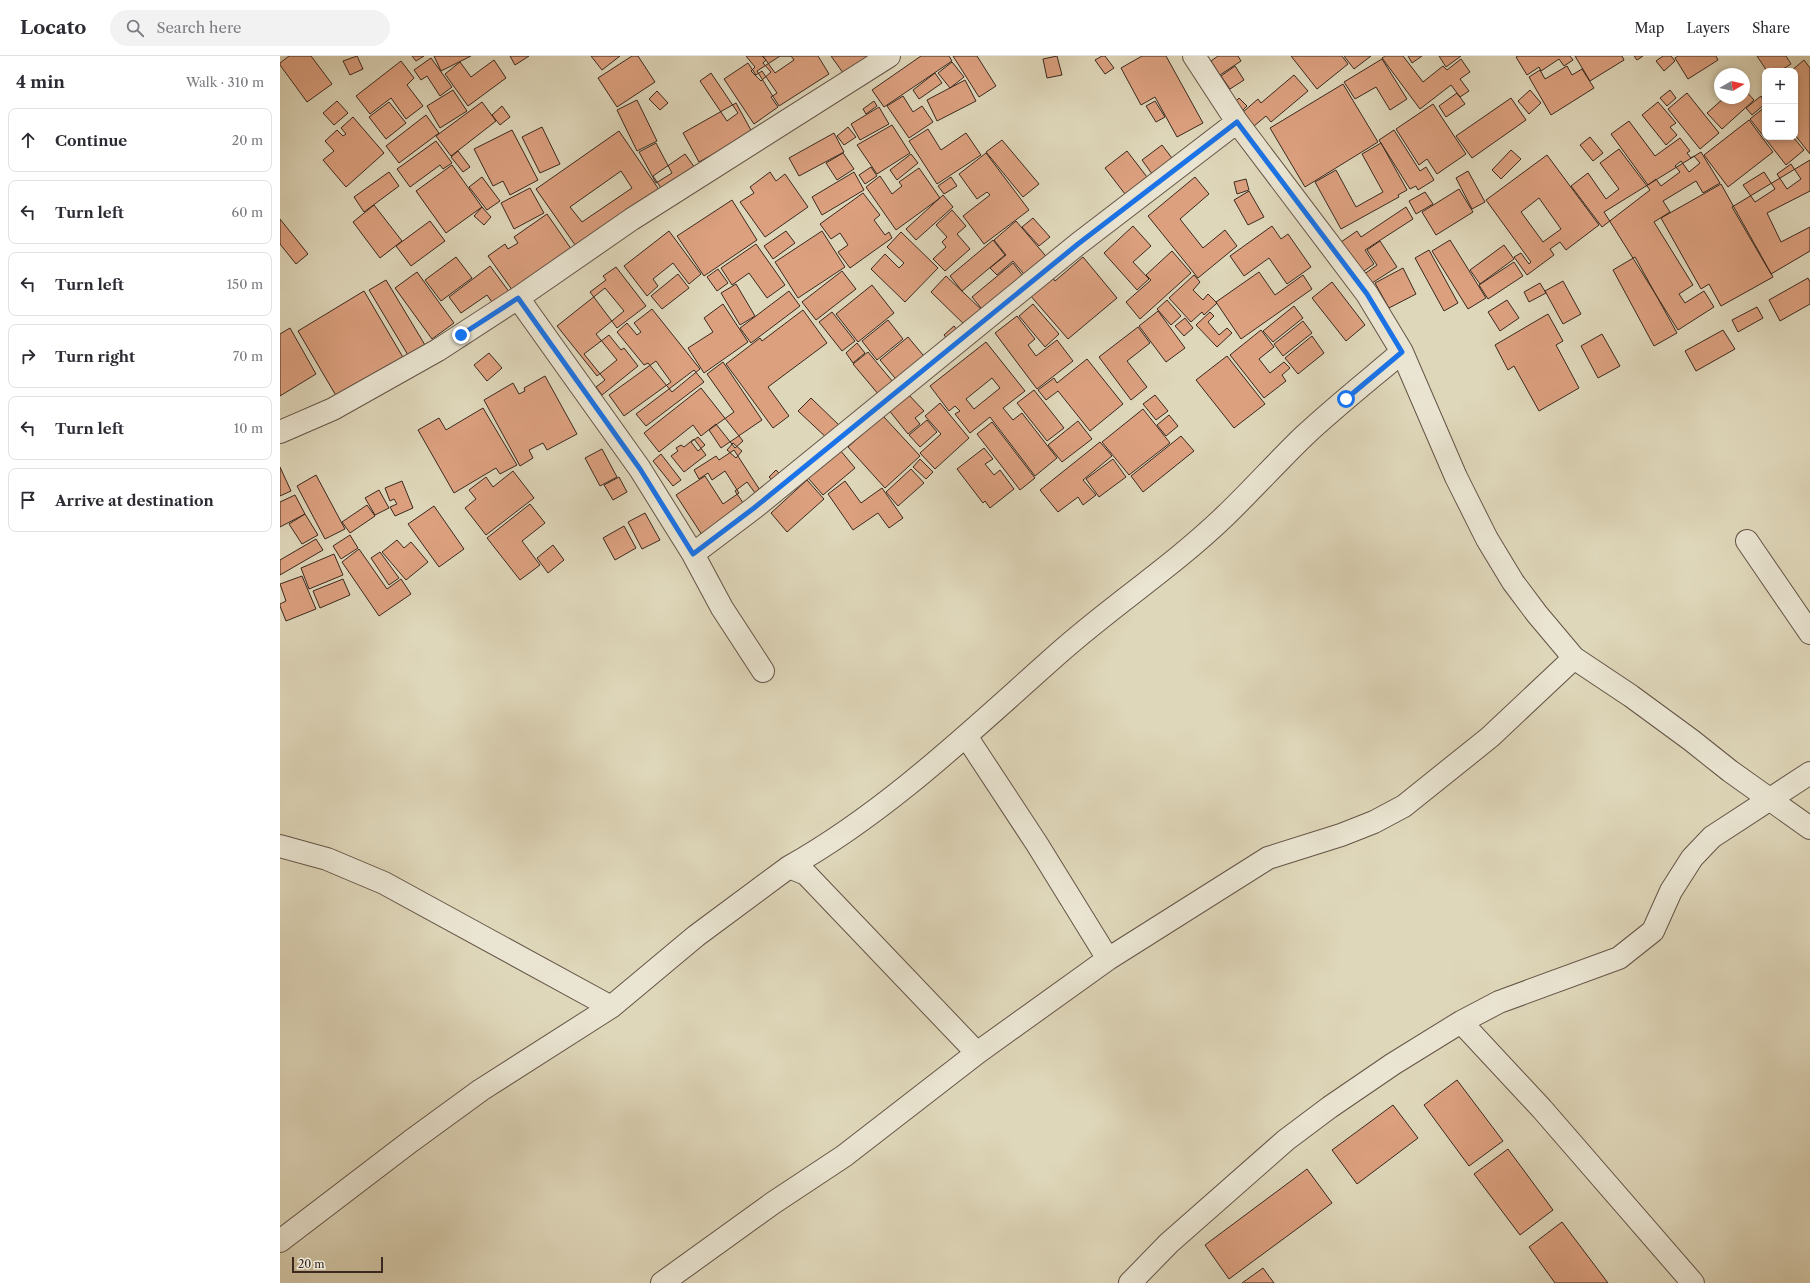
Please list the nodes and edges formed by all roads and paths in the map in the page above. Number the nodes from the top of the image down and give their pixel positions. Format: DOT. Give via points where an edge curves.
graph roads {
  1 [pos="889,56"];
  2 [pos="1194,56"];
  3 [pos="1237,122"];
  4 [pos="518,298"];
  5 [pos="1402,352"];
  6 [pos="280,432"];
  7 [pos="1747,541"];
  8 [pos="693,554"];
  9 [pos="1810,634"];
  10 [pos="1574,658"];
  11 [pos="763,672"];
  12 [pos="966,736"];
  13 [pos="1810,773"];
  14 [pos="1769,800"];
  15 [pos="1810,828"];
  16 [pos="280,846"];
  17 [pos="789,867"];
  18 [pos="1108,959"];
  19 [pos="611,1007"];
  20 [pos="1461,1022"];
  21 [pos="977,1053"];
  22 [pos="280,1241"];
  23 [pos="662,1283"];
  24 [pos="1130,1283"];
  25 [pos="1693,1283"];
  1 -- 4 [label="street" via="632,219"];
  2 -- 3 [label="street"];
  3 -- 5 [label="street" via="1367,294"];
  3 -- 8 [label="street" via="1078,244 754,508"];
  4 -- 6 [label="street" via="438,350 347,401"];
  4 -- 8 [label="street" via="640,469"];
  5 -- 10 [label="street" via="1456,477 1487,539 1513,582"];
  5 -- 12 [label="street" via="1306,435 1225,516 1168,566 1063,650"];
  7 -- 9 [label="street"];
  8 -- 11 [label="street" via="722,608"];
  10 -- 14 [label="street" via="1631,696"];
  10 -- 18 [label="street" via="1490,737 1404,806 1341,835 1268,858"];
  12 -- 17 [label="street" via="908,785 819,850"];
  12 -- 18 [label="street"];
  13 -- 14 [label="street"];
  14 -- 15 [label="street"];
  14 -- 20 [label="street" via="1712,837 1692,858 1671,891 1653,931 1636,946 1619,958 1499,1002"];
  16 -- 19 [label="street" via="327,859 384,883"];
  17 -- 19 [label="street" via="696,936"];
  17 -- 21 [label="street" via="806,874"];
  18 -- 21 [label="street"];
  19 -- 22 [label="street" via="481,1090"];
  20 -- 24 [label="street" via="1393,1064 1286,1140 1169,1243"];
  20 -- 25 [label="street" via="1542,1109"];
  21 -- 23 [label="street" via="844,1156 773,1203"];
}
